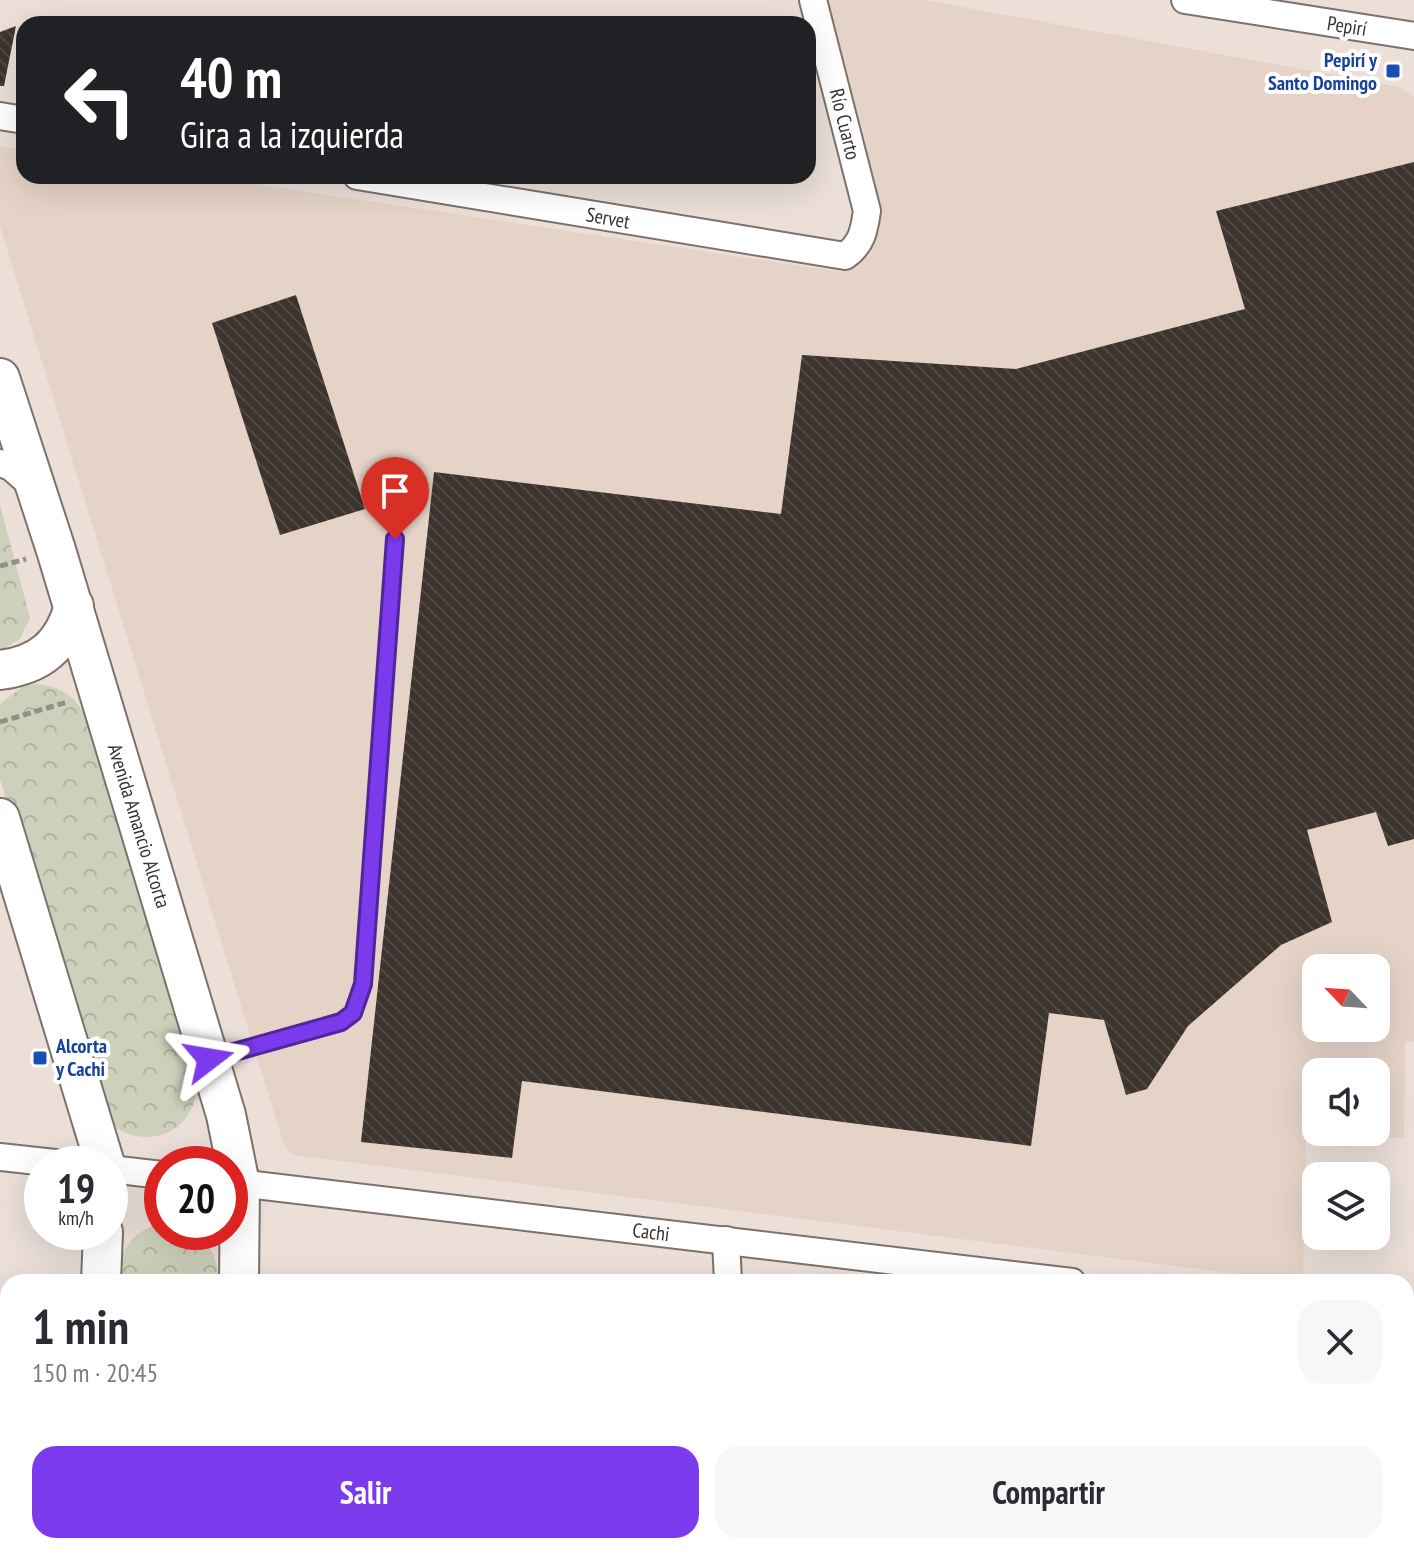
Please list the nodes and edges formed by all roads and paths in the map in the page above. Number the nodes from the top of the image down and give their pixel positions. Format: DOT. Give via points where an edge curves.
graph roads {
  1 [pos="813,0"];
  2 [pos="1185,0"];
  3 [pos="1414,36"];
  4 [pos="405,184"];
  5 [pos="857,248"];
  6 [pos="0,378"];
  7 [pos="0,463"];
  8 [pos="38,490"];
  9 [pos="395,539"];
  10 [pos="74,606"];
  11 [pos="0,670"];
  12 [pos="99,693"];
  13 [pos="0,722"];
  14 [pos="0,818"];
  15 [pos="209,1059"];
  16 [pos="100,1146"];
  17 [pos="227,1146"];
  18 [pos="0,1157"];
  19 [pos="24,1160"];
  20 [pos="248,1185"];
  21 [pos="726,1240"];
  22 [pos="102,1250"];
  23 [pos="238,1250"];
  24 [pos="101,1274"];
  25 [pos="239,1274"];
  26 [pos="728,1274"];
  27 [pos="1000,1274"];
  1 -- 5 [label="street, Río Cuarto" via="867,211"];
  2 -- 3 [label="street, Pepirí"];
  4 -- 5 [label="street, Servet" via="827,255 845,256"];
  6 -- 8 [label="main road, Avenida Amancio Alcorta"];
  7 -- 8 [label="street"];
  8 -- 10 [label="main road, Avenida Amancio Alcorta"];
  9 -- 15 [label="lane" via="363,984 353,1013 341,1022"];
  10 -- 11 [label="main road" via="57,645 40,659"];
  10 -- 12 [label="main road, Avenida Amancio Alcorta"];
  12 -- 13 [label="path"];
  12 -- 15 [label="main road, Avenida Amancio Alcorta"];
  14 -- 16 [label="main road"];
  15 -- 17 [label="main road, Avenida Amancio Alcorta"];
  18 -- 19 [label="street"];
  20 -- 21 [label="street, Cachi"];
  21 -- 26 [label="street"];
  21 -- 27 [label="street, Cachi"];
  22 -- 24 [label="main road"];
  23 -- 25 [label="main road, Avenida Amancio Alcorta"];
}
